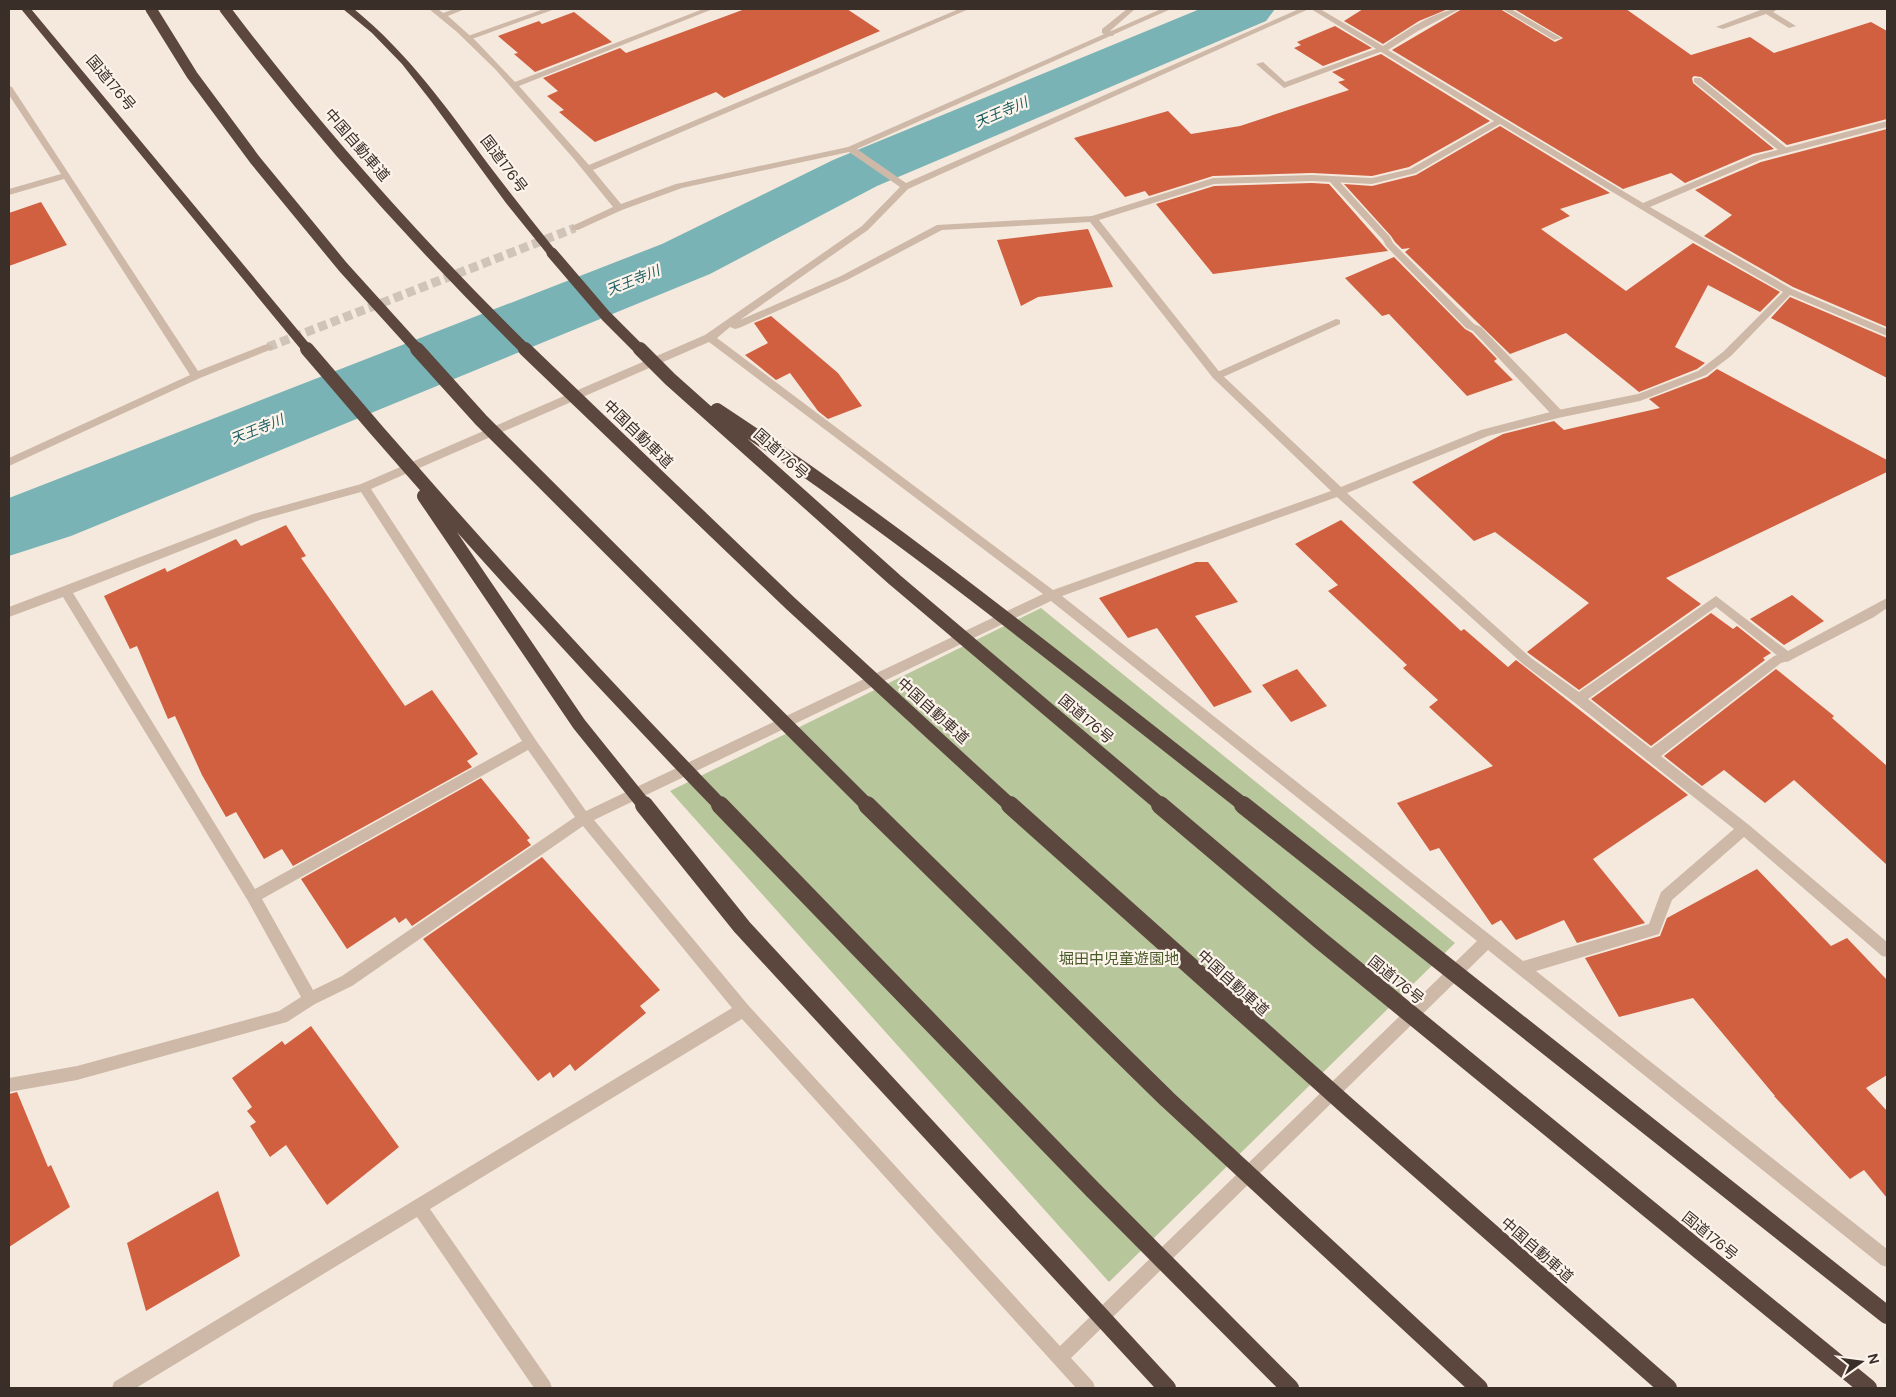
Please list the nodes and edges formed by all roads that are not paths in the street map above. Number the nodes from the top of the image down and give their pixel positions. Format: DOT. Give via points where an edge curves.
graph roads {
  1 [pos="26,9"];
  2 [pos="151,9"];
  3 [pos="225,9"];
  4 [pos="348,9"];
  5 [pos="433,9"];
  6 [pos="461,9"];
  7 [pos="551,9"];
  8 [pos="709,9"];
  9 [pos="965,9"];
  10 [pos="1131,9"];
  11 [pos="1168,9"];
  12 [pos="1305,9"];
  13 [pos="1315,9"];
  14 [pos="1456,9"];
  15 [pos="1506,9"];
  16 [pos="1770,10"];
  17 [pos="442,16"];
  18 [pos="1792,26"];
  19 [pos="1720,27"];
  20 [pos="1110,34"];
  21 [pos="469,37"];
  22 [pos="1557,38"];
  23 [pos="1384,49"];
  24 [pos="1260,64"];
  25 [pos="1697,80"];
  26 [pos="514,85"];
  27 [pos="1284,85"];
  28 [pos="9,89"];
  29 [pos="1292,93"];
  30 [pos="1501,120"];
  31 [pos="1887,124"];
  32 [pos="851,149"];
  33 [pos="1785,151"];
  34 [pos="588,168"];
  35 [pos="66,175"];
  36 [pos="1333,180"];
  37 [pos="899,183"];
  38 [pos="9,192"];
  39 [pos="1644,206"];
  40 [pos="620,208"];
  41 [pos="1093,219"];
  42 [pos="575,228"];
  43 [pos="1789,291"];
  44 [pos="1336,322"];
  45 [pos="1887,333"];
  46 [pos="709,337"];
  47 [pos="268,347"];
  48 [pos="196,376"];
  49 [pos="1217,376"];
  50 [pos="670,378"];
  51 [pos="1558,414"];
  52 [pos="395,453"];
  53 [pos="9,462"];
  54 [pos="364,488"];
  55 [pos="1338,492"];
  56 [pos="66,591"];
  57 [pos="1052,595"];
  58 [pos="1887,602"];
  59 [pos="9,612"];
  60 [pos="1787,656"];
  61 [pos="1579,699"];
  62 [pos="530,743"];
  63 [pos="1650,756"];
  64 [pos="584,818"];
  65 [pos="1744,829"];
  66 [pos="253,897"];
  67 [pos="1487,941"];
  68 [pos="1887,951"];
  69 [pos="1523,968"];
  70 [pos="310,999"];
  71 [pos="743,1010"];
  72 [pos="9,1085"];
  73 [pos="420,1207"];
  74 [pos="1887,1259"];
  75 [pos="1887,1315"];
  76 [pos="1059,1358"];
  77 [pos="120,1388"];
  78 [pos="544,1388"];
  79 [pos="1087,1388"];
  80 [pos="1167,1388"];
  81 [pos="1290,1388"];
  82 [pos="1479,1388"];
  83 [pos="1668,1388"];
  84 [pos="1868,1388"];
  1 -- 52 [label="highway, 国道176号, bridge"];
  2 -- 82 [label="highway, bridge" via="192,75 255,160 343,267 480,420 1167,1099"];
  3 -- 83 [label="highway, 中国自動車道, bridge" via="262,61 416,239 783,598 1247,1020"];
  4 -- 50 [label="highway, 国道176号, bridge" via="405,62 552,253 606,316"];
  5 -- 17 [label="street"];
  6 -- 17 [label="street"];
  7 -- 21 [label="street"];
  8 -- 26 [label="street"];
  9 -- 34 [label="street"];
  10 -- 20 [label="street" via="1105,31"];
  11 -- 20 [label="street"];
  12 -- 37 [label="street"];
  13 -- 23 [label="street"];
  14 -- 23 [label="street"];
  15 -- 22 [label="street"];
  16 -- 18 [label="street"];
  16 -- 19 [label="street"];
  17 -- 21 [label="street"];
  20 -- 32 [label="street"];
  21 -- 26 [label="street"];
  23 -- 27 [label="street"];
  23 -- 30 [label="street"];
  24 -- 27 [label="street"];
  25 -- 33 [label="street"];
  26 -- 34 [label="street"];
  27 -- 29 [label="street"];
  28 -- 35 [label="street"];
  30 -- 36 [label="street" via="1413,171 1372,181"];
  30 -- 39 [label="street"];
  31 -- 33 [label="street"];
  32 -- 37 [label="street"];
  32 -- 40 [label="street" via="679,186"];
  33 -- 39 [label="street" via="1757,158"];
  34 -- 40 [label="street"];
  35 -- 38 [label="street"];
  35 -- 48 [label="street"];
  36 -- 41 [label="street" via="1213,181"];
  36 -- 51 [label="street" via="1389,244"];
  37 -- 46 [label="street" via="865,228"];
  39 -- 43 [label="street"];
  40 -- 42 [label="street"];
  41 -- 46 [label="street" via="940,227 844,278"];
  41 -- 49 [label="street"];
  43 -- 45 [label="street"];
  43 -- 51 [label="street" via="1727,354 1702,373 1640,396"];
  44 -- 49 [label="street"];
  46 -- 54 [label="street"];
  46 -- 57 [label="street"];
  47 -- 48 [label="street"];
  48 -- 53 [label="street"];
  49 -- 55 [label="street"];
  50 -- 75 [label="highway, bridge" via="802,466 940,567"];
  50 -- 84 [label="highway, 国道176号, bridge" via="903,586 1313,934"];
  51 -- 55 [label="street" via="1485,432"];
  52 -- 80 [label="highway, bridge" via="580,724 742,927"];
  52 -- 81 [label="highway, 国道176号, bridge" via="638,720 1092,1189"];
  54 -- 56 [label="street" via="257,517"];
  54 -- 62 [label="street"];
  55 -- 57 [label="street"];
  55 -- 61 [label="street" via="1527,661"];
  56 -- 59 [label="street"];
  56 -- 66 [label="street"];
  57 -- 64 [label="street"];
  57 -- 67 [label="street"];
  58 -- 60 [label="street"];
  60 -- 61 [label="street" via="1716,601"];
  60 -- 63 [label="street" via="1778,659"];
  61 -- 63 [label="street"];
  62 -- 64 [label="street"];
  62 -- 66 [label="street"];
  63 -- 65 [label="street"];
  64 -- 70 [label="street" via="347,981"];
  64 -- 71 [label="street"];
  65 -- 68 [label="street"];
  65 -- 69 [label="street" via="1666,896 1654,929"];
  66 -- 70 [label="street"];
  67 -- 69 [label="street"];
  67 -- 76 [label="street"];
  69 -- 74 [label="street"];
  70 -- 72 [label="street" via="282,1017 77,1073"];
  71 -- 73 [label="street"];
  71 -- 76 [label="street"];
  73 -- 77 [label="street"];
  73 -- 78 [label="street"];
  76 -- 79 [label="street"];
}
